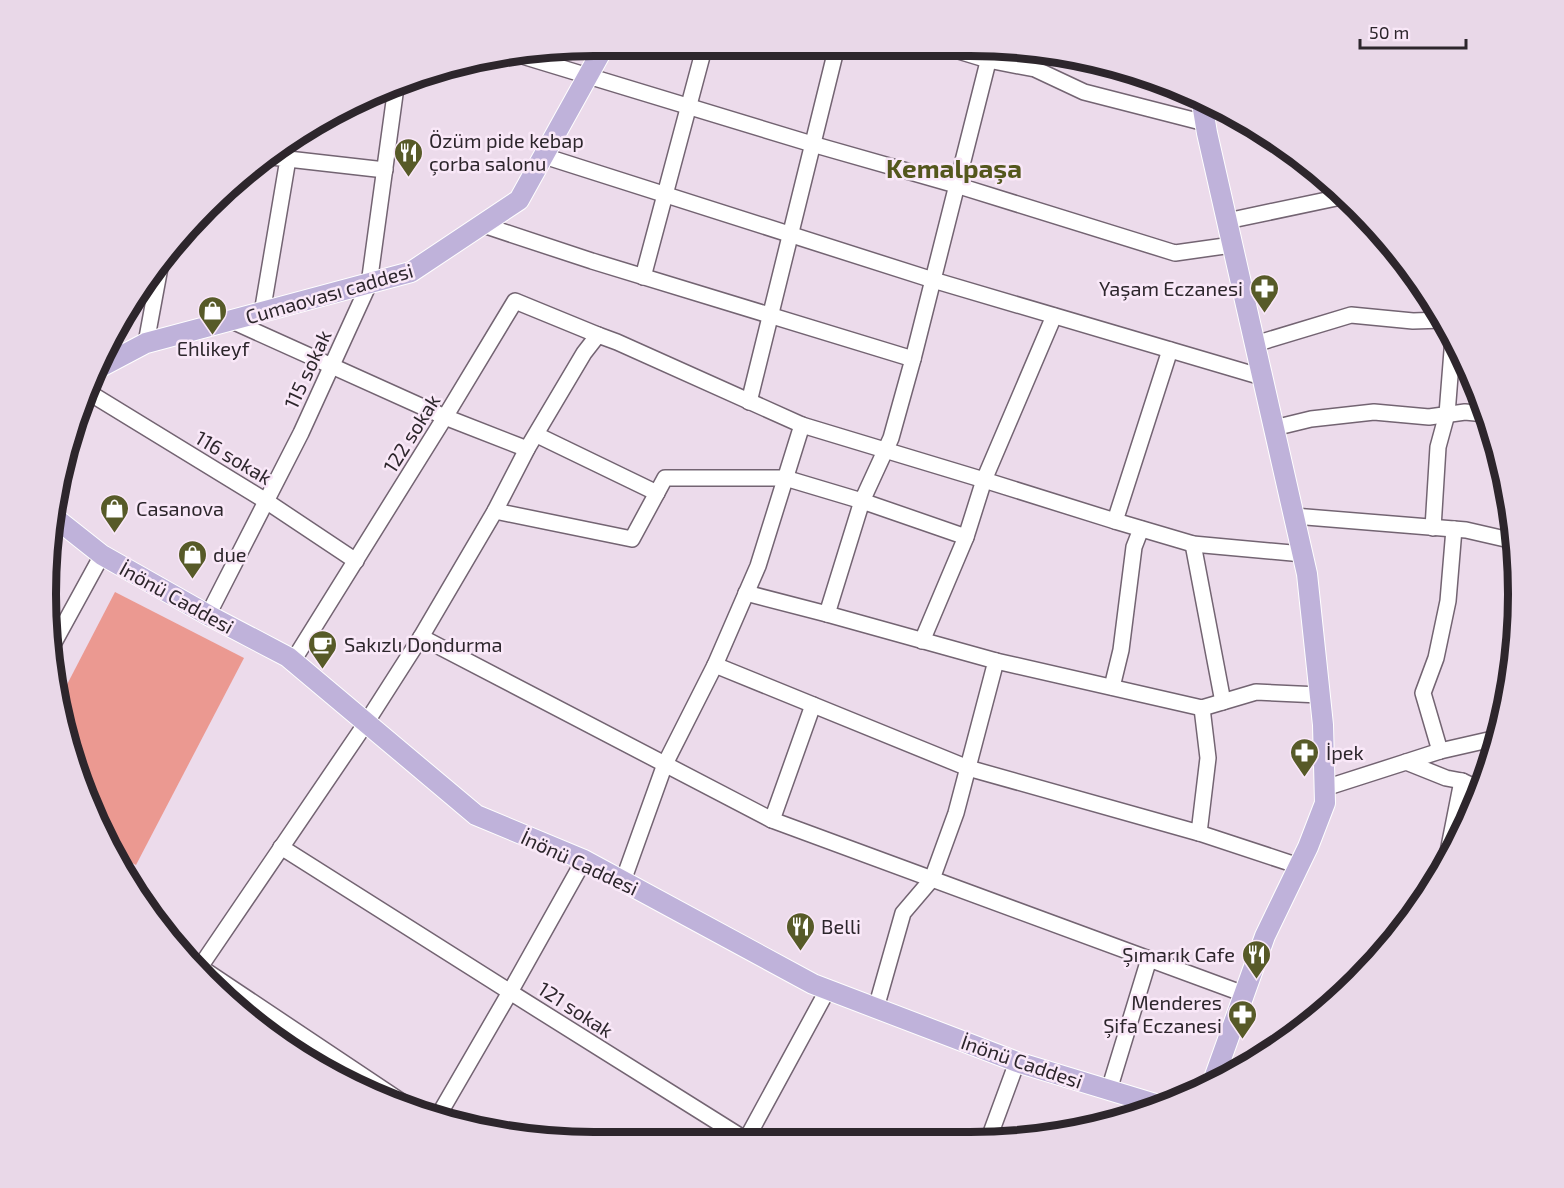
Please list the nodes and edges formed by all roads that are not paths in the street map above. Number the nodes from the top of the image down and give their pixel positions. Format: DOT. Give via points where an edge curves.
graph roads {
  1 [pos="599,56"];
  2 [pos="702,56"];
  3 [pos="834,56"];
  4 [pos="989,57"];
  5 [pos="1001,57"];
  6 [pos="532,59"];
  7 [pos="588,77"];
  8 [pos="395,93"];
  9 [pos="688,107"];
  10 [pos="1203,109"];
  11 [pos="1205,123"];
  12 [pos="812,144"];
  13 [pos="544,156"];
  14 [pos="279,158"];
  15 [pos="288,159"];
  16 [pos="384,170"];
  17 [pos="956,185"];
  18 [pos="664,196"];
  19 [pos="1335,198"];
  20 [pos="1227,221"];
  21 [pos="483,225"];
  22 [pos="790,236"];
  23 [pos="1232,245"];
  24 [pos="643,276"];
  25 [pos="158,279"];
  26 [pos="933,280"];
  27 [pos="369,284"];
  28 [pos="262,313"];
  29 [pos="770,315"];
  30 [pos="1054,315"];
  31 [pos="1433,320"];
  32 [pos="232,321"];
  33 [pos="598,335"];
  34 [pos="146,343"];
  35 [pos="1255,344"];
  36 [pos="1170,350"];
  37 [pos="1452,354"];
  38 [pos="913,359"];
  39 [pos="108,363"];
  40 [pos="331,367"];
  41 [pos="1262,377"];
  42 [pos="93,395"];
  43 [pos="749,402"];
  44 [pos="1477,413"];
  45 [pos="1448,414"];
  46 [pos="446,417"];
  47 [pos="802,425"];
  48 [pos="1274,428"];
  49 [pos="537,435"];
  50 [pos="527,449"];
  51 [pos="885,451"];
  52 [pos="785,478"];
  53 [pos="984,480"];
  54 [pos="657,492"];
  55 [pos="267,501"];
  56 [pos="862,501"];
  57 [pos="495,511"];
  58 [pos="1294,516"];
  59 [pos="1115,521"];
  60 [pos="60,522"];
  61 [pos="1433,528"];
  62 [pos="1141,529"];
  63 [pos="1454,529"];
  64 [pos="966,537"];
  65 [pos="1505,539"];
  66 [pos="1193,544"];
  67 [pos="1303,554"];
  68 [pos="102,555"];
  69 [pos="356,561"];
  70 [pos="746,593"];
  71 [pos="828,614"];
  72 [pos="208,615"];
  73 [pos="58,636"];
  74 [pos="421,637"];
  75 [pos="922,641"];
  76 [pos="293,661"];
  77 [pos="996,661"];
  78 [pos="715,665"];
  79 [pos="1112,687"];
  80 [pos="1320,696"];
  81 [pos="1223,702"];
  82 [pos="813,705"];
  83 [pos="1203,708"];
  84 [pos="366,723"];
  85 [pos="1488,740"];
  86 [pos="1440,750"];
  87 [pos="1406,762"];
  88 [pos="665,764"];
  89 [pos="968,768"];
  90 [pos="1462,781"];
  91 [pos="1473,786"];
  92 [pos="1325,788"];
  93 [pos="772,819"];
  94 [pos="1199,833"];
  95 [pos="1451,835"];
  96 [pos="281,847"];
  97 [pos="584,860"];
  98 [pos="1299,866"];
  99 [pos="932,879"];
  100 [pos="623,881"];
  101 [pos="1149,959"];
  102 [pos="202,963"];
  103 [pos="222,983"];
  104 [pos="828,989"];
  105 [pos="510,992"];
  106 [pos="1244,994"];
  107 [pos="876,1008"];
  108 [pos="1017,1062"];
  109 [pos="1216,1073"];
  110 [pos="384,1090"];
  111 [pos="1110,1090"];
  112 [pos="1149,1102"];
  113 [pos="442,1110"];
  114 [pos="991,1131"];
  115 [pos="735,1132"];
  116 [pos="748,1132"];
  1 -- 7 [label="main road, Cumaovası caddesi"];
  2 -- 9 [label="street"];
  3 -- 12 [label="street"];
  4 -- 17 [label="street"];
  5 -- 11 [label="street" via="1084,92"];
  6 -- 7 [label="street"];
  7 -- 9 [label="street"];
  7 -- 13 [label="main road, Cumaovası caddesi"];
  8 -- 16 [label="street, 115 sokak"];
  9 -- 12 [label="street"];
  9 -- 18 [label="street"];
  10 -- 11 [label="main road"];
  11 -- 20 [label="main road"];
  12 -- 17 [label="street"];
  12 -- 22 [label="street"];
  13 -- 18 [label="street"];
  13 -- 21 [label="main road, Cumaovası caddesi" via="519,200"];
  14 -- 15 [label="street"];
  15 -- 16 [label="street"];
  15 -- 28 [label="street"];
  16 -- 27 [label="street, 115 sokak"];
  17 -- 23 [label="street" via="1175,253"];
  17 -- 26 [label="street"];
  18 -- 22 [label="street"];
  18 -- 24 [label="street"];
  19 -- 20 [label="street"];
  20 -- 23 [label="main road"];
  21 -- 24 [label="street"];
  21 -- 27 [label="main road, Cumaovası caddesi" via="411,272"];
  22 -- 26 [label="street"];
  22 -- 29 [label="street"];
  23 -- 35 [label="main road"];
  24 -- 29 [label="street"];
  25 -- 34 [label="street"];
  26 -- 30 [label="street"];
  26 -- 38 [label="street"];
  27 -- 28 [label="main road, Cumaovası caddesi"];
  27 -- 40 [label="street, 115 sokak"];
  28 -- 32 [label="main road, Cumaovası caddesi"];
  29 -- 38 [label="street"];
  29 -- 43 [label="street"];
  30 -- 36 [label="street"];
  30 -- 53 [label="street"];
  31 -- 35 [label="street" via="1351,315"];
  32 -- 34 [label="main road, Cumaovası caddesi"];
  32 -- 40 [label="street"];
  33 -- 43 [label="street"];
  33 -- 46 [label="street, 122 sokak" via="515,301"];
  33 -- 49 [label="street"];
  34 -- 39 [label="main road, Cumaovası caddesi"];
  35 -- 41 [label="main road"];
  36 -- 41 [label="street"];
  36 -- 59 [label="street"];
  37 -- 45 [label="street"];
  38 -- 51 [label="street"];
  40 -- 46 [label="street"];
  40 -- 55 [label="street, 115 sokak"];
  41 -- 48 [label="main road"];
  42 -- 55 [label="street, 116 sokak"];
  43 -- 47 [label="street"];
  44 -- 45 [label="street"];
  45 -- 48 [label="street" via="1429,417 1374,412 1311,419"];
  45 -- 61 [label="street" via="1438,447"];
  46 -- 50 [label="street"];
  46 -- 69 [label="street, 122 sokak"];
  47 -- 51 [label="street"];
  47 -- 52 [label="street"];
  48 -- 58 [label="main road"];
  49 -- 50 [label="street"];
  49 -- 54 [label="street"];
  50 -- 57 [label="street"];
  51 -- 53 [label="street"];
  51 -- 56 [label="street"];
  52 -- 54 [label="street" via="665,478"];
  52 -- 56 [label="street"];
  52 -- 70 [label="street"];
  53 -- 59 [label="street"];
  53 -- 64 [label="street"];
  54 -- 57 [label="street" via="632,539"];
  55 -- 69 [label="street, 116 sokak"];
  55 -- 72 [label="street, 115 sokak"];
  56 -- 64 [label="street"];
  56 -- 71 [label="street"];
  57 -- 74 [label="street"];
  58 -- 61 [label="street"];
  58 -- 67 [label="main road"];
  59 -- 62 [label="street"];
  60 -- 68 [label="main road, İnönü Caddesi"];
  61 -- 63 [label="street"];
  62 -- 66 [label="street"];
  62 -- 79 [label="street" via="1133,553 1124,631"];
  63 -- 65 [label="street"];
  63 -- 86 [label="street" via="1448,601 1436,658 1423,693"];
  64 -- 75 [label="street"];
  66 -- 67 [label="street"];
  66 -- 81 [label="street"];
  67 -- 80 [label="main road"];
  68 -- 72 [label="main road, İnönü Caddesi"];
  68 -- 73 [label="street"];
  69 -- 76 [label="street, 122 sokak"];
  70 -- 71 [label="street"];
  70 -- 78 [label="street"];
  71 -- 75 [label="street"];
  72 -- 76 [label="main road, İnönü Caddesi"];
  74 -- 84 [label="street"];
  74 -- 88 [label="street"];
  75 -- 77 [label="street"];
  76 -- 84 [label="main road, İnönü Caddesi"];
  77 -- 79 [label="street"];
  77 -- 89 [label="street"];
  78 -- 82 [label="street"];
  78 -- 88 [label="street"];
  79 -- 83 [label="street"];
  80 -- 81 [label="street" via="1256,692"];
  80 -- 92 [label="main road"];
  81 -- 83 [label="street"];
  82 -- 89 [label="street"];
  82 -- 93 [label="street"];
  83 -- 94 [label="street" via="1208,758"];
  84 -- 96 [label="street"];
  84 -- 97 [label="main road, İnönü Caddesi" via="476,815"];
  85 -- 86 [label="street"];
  86 -- 87 [label="street"];
  87 -- 90 [label="street"];
  87 -- 92 [label="street"];
  88 -- 93 [label="street"];
  88 -- 100 [label="street"];
  89 -- 94 [label="street"];
  89 -- 99 [label="street"];
  90 -- 91 [label="street"];
  90 -- 95 [label="street"];
  92 -- 98 [label="main road" via="1325,802"];
  93 -- 99 [label="street"];
  94 -- 98 [label="street"];
  96 -- 102 [label="street"];
  96 -- 105 [label="street"];
  97 -- 100 [label="main road, İnönü Caddesi"];
  97 -- 105 [label="street"];
  98 -- 106 [label="main road" via="1265,936"];
  99 -- 101 [label="street"];
  99 -- 107 [label="street" via="903,913"];
  100 -- 104 [label="main road, İnönü Caddesi"];
  101 -- 106 [label="street"];
  101 -- 111 [label="street"];
  103 -- 110 [label="street"];
  104 -- 107 [label="main road, İnönü Caddesi"];
  104 -- 116 [label="street"];
  105 -- 113 [label="street, 121 sokak"];
  105 -- 115 [label="street, 121 sokak"];
  106 -- 109 [label="main road"];
  107 -- 108 [label="main road, İnönü Caddesi"];
  108 -- 111 [label="main road, İnönü Caddesi"];
  108 -- 114 [label="street"];
  111 -- 112 [label="main road, İnönü Caddesi"];
}
